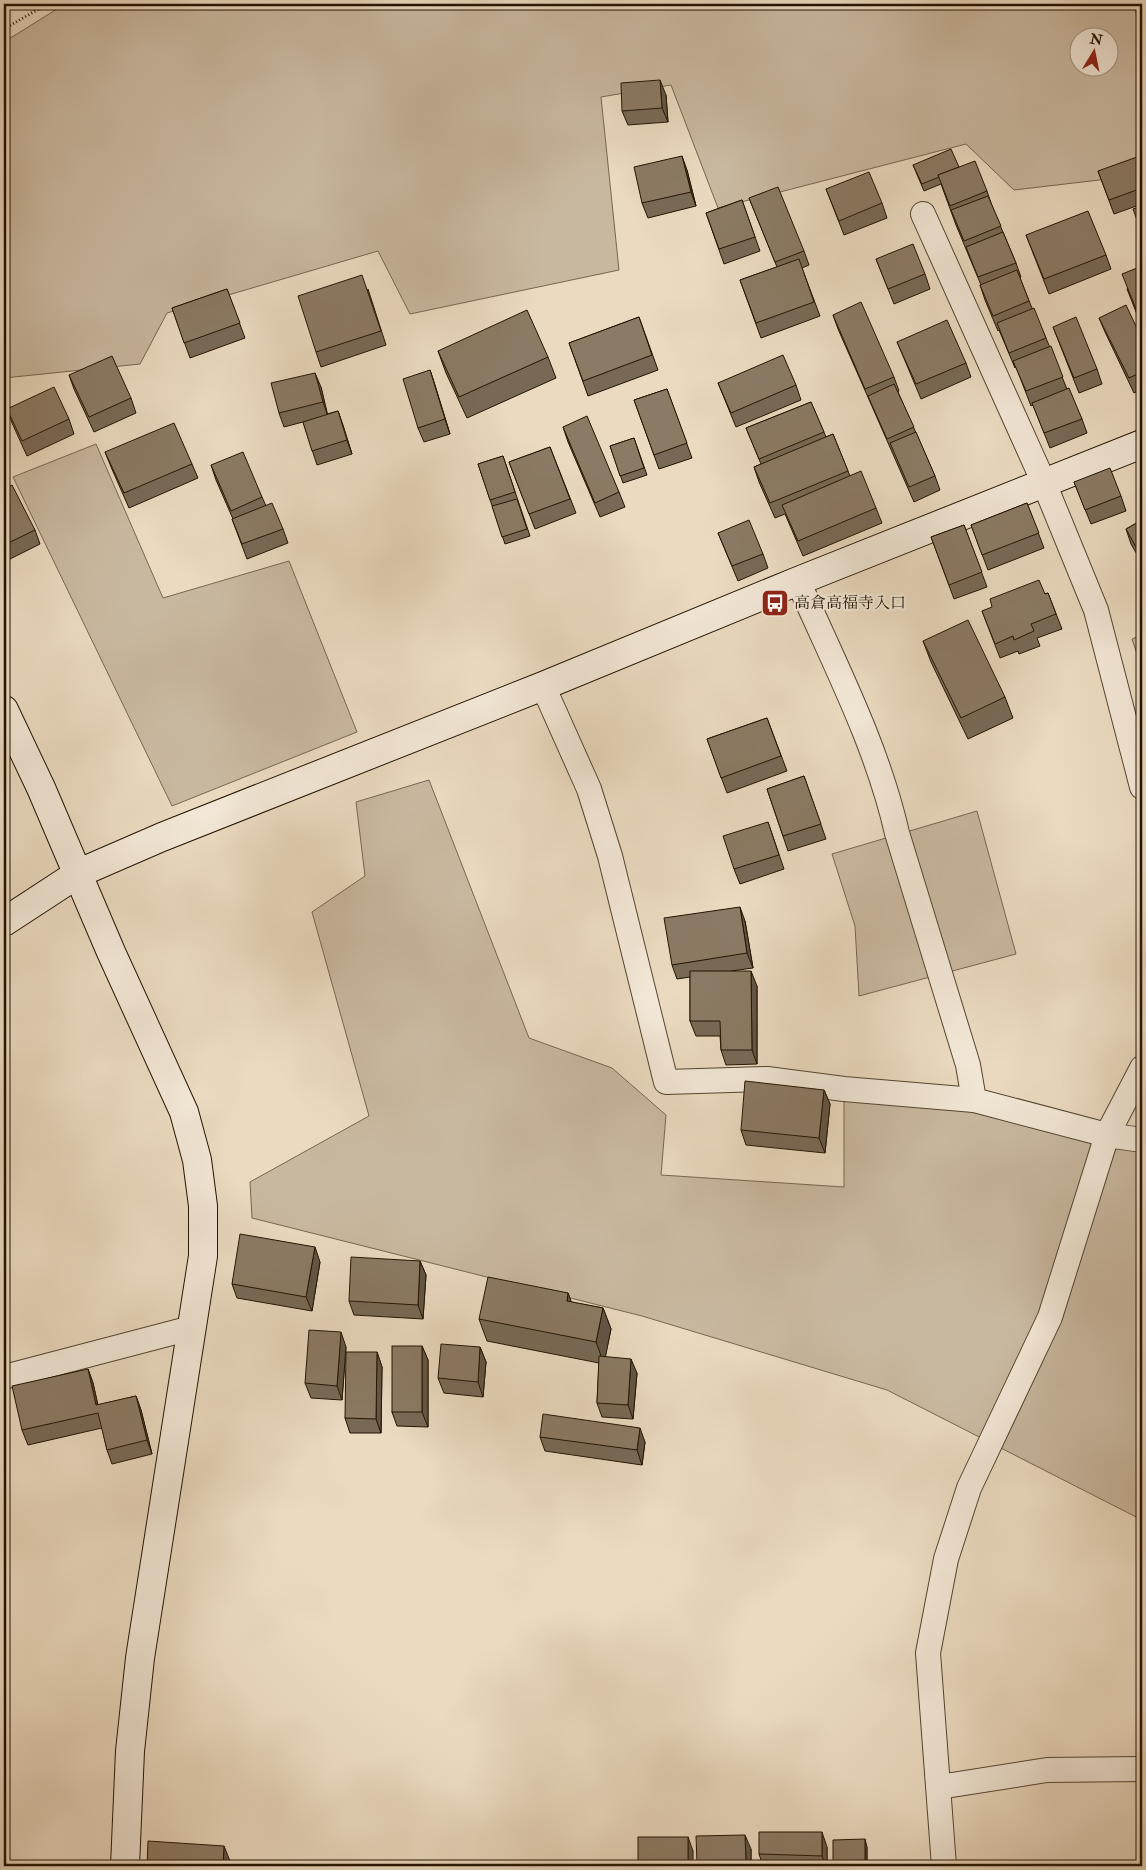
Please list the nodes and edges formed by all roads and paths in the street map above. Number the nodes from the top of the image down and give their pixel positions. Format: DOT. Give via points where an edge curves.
graph roads {
  1 [pos="47,4"];
  2 [pos="4,29"];
  3 [pos="923,214"];
  4 [pos="1142,444"];
  5 [pos="1044,483"];
  6 [pos="798,581"];
  7 [pos="543,686"];
  8 [pos="4,710"];
  9 [pos="1142,786"];
  10 [pos="79,873"];
  11 [pos="4,922"];
  12 [pos="1142,1068"];
  13 [pos="974,1100"];
  14 [pos="1107,1135"];
  15 [pos="1142,1140"];
  16 [pos="191,1328"];
  17 [pos="4,1377"];
  18 [pos="1142,1769"];
  19 [pos="939,1787"];
  20 [pos="124,1866"];
  21 [pos="944,1866"];
  1 -- 2 [label="path"];
  3 -- 5 [label="street"];
  4 -- 5 [label="street"];
  5 -- 6 [label="street"];
  5 -- 9 [label="street" via="1096,610"];
  6 -- 7 [label="street"];
  6 -- 13 [label="street" via="861,724 889,798 968,1066"];
  7 -- 10 [label="street" via="171,833"];
  7 -- 13 [label="street" via="589,789 610,856 666,1082 767,1079"];
  8 -- 10 [label="street"];
  10 -- 11 [label="street"];
  10 -- 16 [label="street" via="184,1112 197,1160 203,1206 203,1256"];
  12 -- 14 [label="street"];
  13 -- 14 [label="street"];
  14 -- 15 [label="street"];
  14 -- 19 [label="street" via="1050,1317 968,1488 946,1559 928,1652"];
  16 -- 17 [label="street"];
  16 -- 20 [label="street" via="140,1658 130,1751"];
  18 -- 19 [label="street" via="1047,1770"];
  19 -- 21 [label="street"];
}
